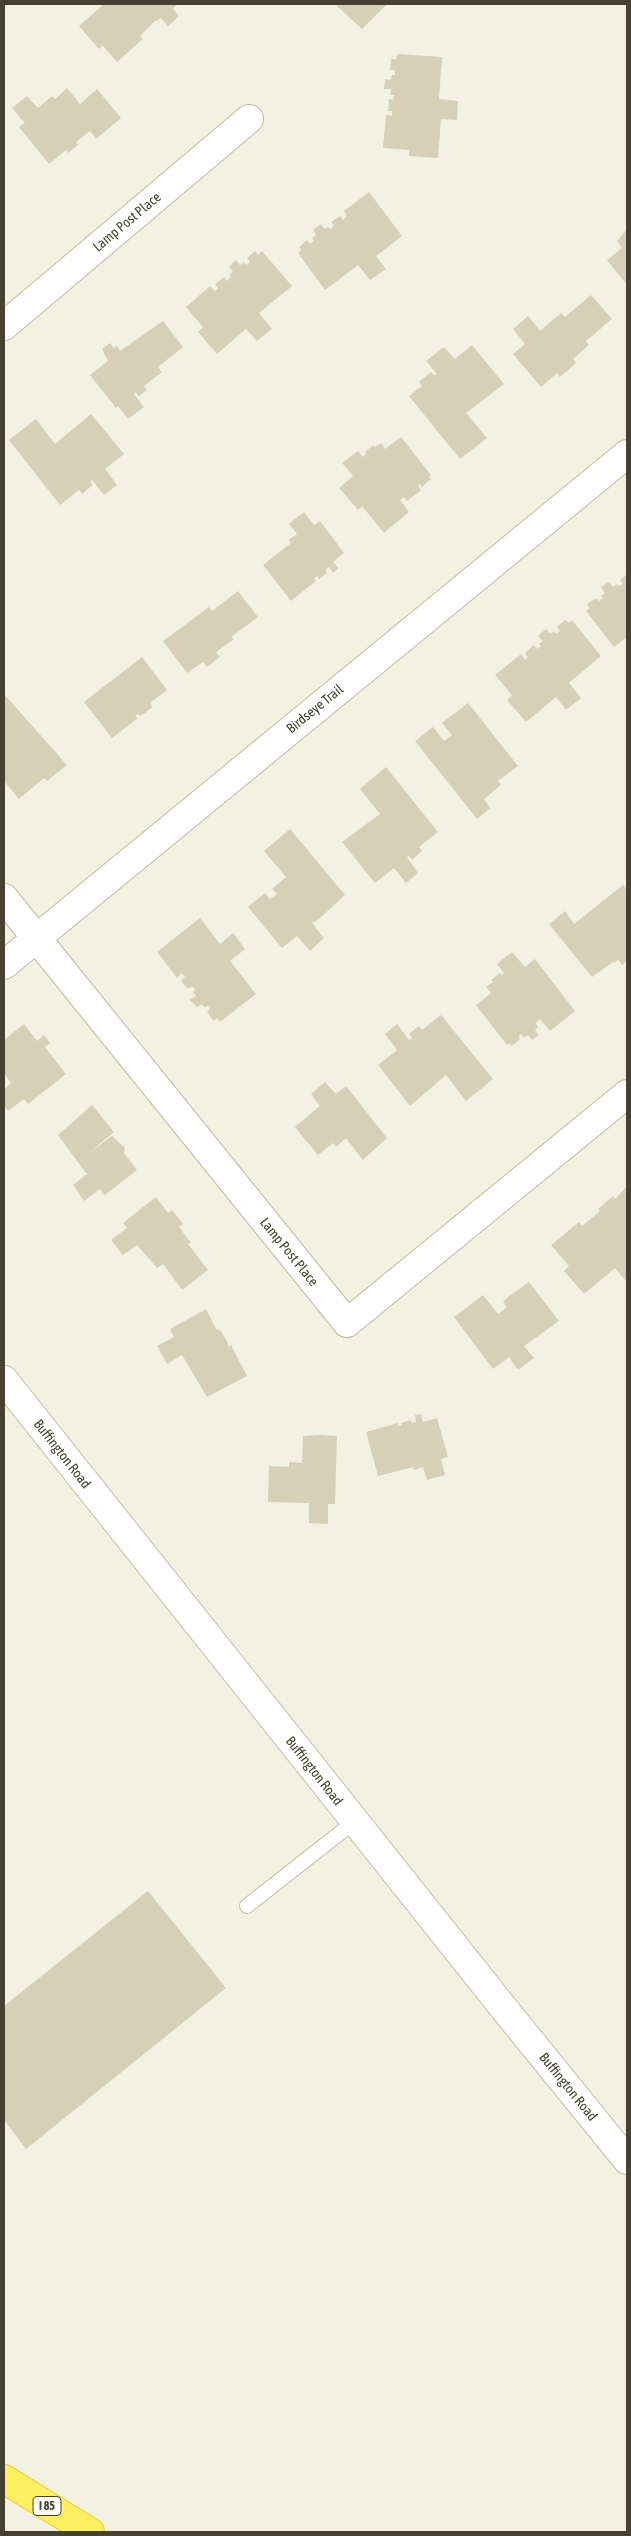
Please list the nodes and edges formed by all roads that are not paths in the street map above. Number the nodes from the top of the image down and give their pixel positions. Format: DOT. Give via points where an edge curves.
graph roads {
  1 [pos="250,119"];
  2 [pos="4,326"];
  3 [pos="627,454"];
  4 [pos="4,898"];
  5 [pos="36,938"];
  6 [pos="4,965"];
  7 [pos="627,1094"];
  8 [pos="4,1380"];
  9 [pos="354,1822"];
  10 [pos="247,1906"];
  11 [pos="627,2160"];
  12 [pos="4,2479"];
  13 [pos="90,2532"];
  1 -- 2 [label="street, Lamp Post Place"];
  3 -- 5 [label="street, Birdseye Trail"];
  4 -- 5 [label="street, Lamp Post Place"];
  5 -- 6 [label="street, Birdseye Trail"];
  5 -- 7 [label="street, Lamp Post Place" via="347,1323"];
  8 -- 9 [label="street, Buffington Road"];
  9 -- 10 [label="lane"];
  9 -- 11 [label="street, Buffington Road"];
  12 -- 13 [label="highway, I 85"];
}
